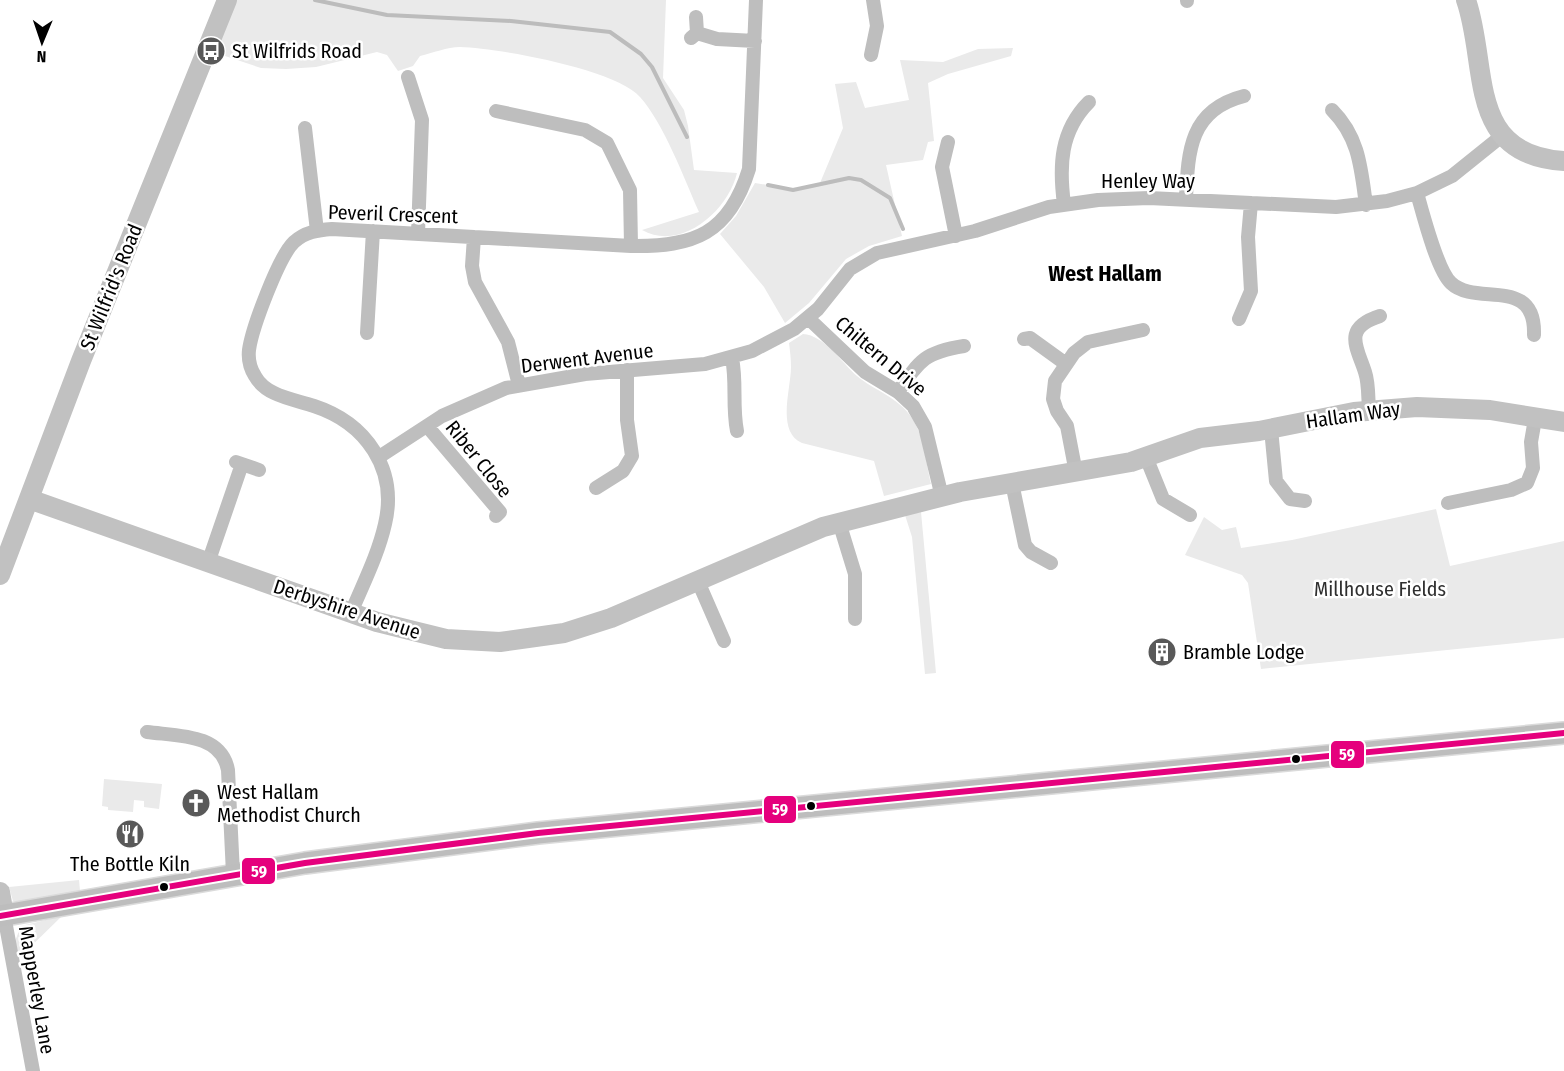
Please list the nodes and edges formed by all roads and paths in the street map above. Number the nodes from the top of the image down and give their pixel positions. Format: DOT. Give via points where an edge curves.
graph roads {
  1 [pos="227,0"];
  2 [pos="756,0"];
  3 [pos="873,0"];
  4 [pos="1466,0"];
  5 [pos="696,17"];
  6 [pos="755,41"];
  7 [pos="872,55"];
  8 [pos="408,77"];
  9 [pos="1236,95"];
  10 [pos="1080,106"];
  11 [pos="496,111"];
  12 [pos="1340,114"];
  13 [pos="305,127"];
  14 [pos="1503,135"];
  15 [pos="942,149"];
  16 [pos="1564,161"];
  17 [pos="1417,193"];
  18 [pos="1186,199"];
  19 [pos="1251,202"];
  20 [pos="1064,204"];
  21 [pos="1365,205"];
  22 [pos="317,231"];
  23 [pos="373,231"];
  24 [pos="418,234"];
  25 [pos="956,236"];
  26 [pos="474,237"];
  27 [pos="631,246"];
  28 [pos="1247,314"];
  29 [pos="1380,316"];
  30 [pos="808,318"];
  31 [pos="1143,330"];
  32 [pos="367,333"];
  33 [pos="1534,335"];
  34 [pos="1024,339"];
  35 [pos="964,346"];
  36 [pos="732,358"];
  37 [pos="1066,364"];
  38 [pos="627,370"];
  39 [pos="519,385"];
  40 [pos="898,392"];
  41 [pos="1369,410"];
  42 [pos="1535,418"];
  43 [pos="1564,422"];
  44 [pos="427,426"];
  45 [pos="1270,429"];
  46 [pos="737,431"];
  47 [pos="379,457"];
  48 [pos="1146,457"];
  49 [pos="259,470"];
  50 [pos="1076,473"];
  51 [pos="1012,483"];
  52 [pos="596,488"];
  53 [pos="942,497"];
  54 [pos="29,499"];
  55 [pos="1448,502"];
  56 [pos="1297,504"];
  57 [pos="1190,515"];
  58 [pos="496,516"];
  59 [pos="839,522"];
  60 [pos="1051,562"];
  61 [pos="208,563"];
  62 [pos="0,575"];
  63 [pos="697,579"];
  64 [pos="351,613"];
  65 [pos="855,619"];
  66 [pos="724,641"];
  67 [pos="147,732"];
  68 [pos="1564,733"];
  69 [pos="233,874"];
  70 [pos="0,892"];
  71 [pos="2,915"];
  72 [pos="33,1071"];
  1 -- 54 [label="street, St Wilfrid's Road"];
  2 -- 6 [label="street, Peveril Crescent"];
  3 -- 7 [label="street" via="882,33"];
  4 -- 14 [label="street" via="1475,32 1484,100"];
  5 -- 6 [label="street" via="694,36"];
  6 -- 27 [label="street, Peveril Crescent" via="751,160 735,200 719,221 697,238 669,246"];
  8 -- 24 [label="street" via="409,100 423,125"];
  9 -- 18 [label="street" via="1210,113 1195,132 1188,154"];
  10 -- 20 [label="street" via="1063,149"];
  11 -- 27 [label="street" via="517,109 585,130 607,143 630,190"];
  12 -- 21 [label="street" via="1357,148"];
  13 -- 22 [label="street"];
  14 -- 16 [label="street" via="1526,152"];
  14 -- 17 [label="street, Henley Way" via="1452,176"];
  15 -- 25 [label="street" via="943,177"];
  17 -- 21 [label="street, Henley Way"];
  17 -- 33 [label="street" via="1442,269 1456,294 1508,296 1536,315"];
  18 -- 19 [label="street, Henley Way"];
  18 -- 20 [label="street, Henley Way" via="1122,198"];
  19 -- 21 [label="street, Henley Way"];
  19 -- 28 [label="street" via="1251,291"];
  20 -- 25 [label="street, Henley Way"];
  22 -- 23 [label="street, Peveril Crescent"];
  22 -- 47 [label="street, Peveril Crescent" via="296,240 283,256 250,343 250,365 256,379 274,393 348,421"];
  23 -- 24 [label="street, Peveril Crescent"];
  23 -- 32 [label="street" via="374,317"];
  24 -- 26 [label="street, Peveril Crescent"];
  25 -- 30 [label="street, Henley Way" via="865,258 843,276"];
  26 -- 27 [label="street, Peveril Crescent"];
  26 -- 39 [label="street" via="473,275 508,342"];
  29 -- 41 [label="street" via="1353,330 1356,352 1366,375"];
  30 -- 36 [label="street, Derwent Avenue" via="769,344"];
  30 -- 40 [label="street, Chiltern Drive" via="872,378"];
  31 -- 37 [label="street" via="1095,339 1081,346"];
  34 -- 37 [label="street" via="1030,338"];
  35 -- 40 [label="street" via="928,355"];
  36 -- 38 [label="street, Derwent Avenue" via="690,366"];
  36 -- 46 [label="street"];
  37 -- 50 [label="street" via="1053,387 1053,399 1067,426"];
  38 -- 39 [label="street, Derwent Avenue"];
  38 -- 52 [label="street" via="632,456 623,471"];
  39 -- 44 [label="street, Derwent Avenue" via="476,399"];
  40 -- 53 [label="street, Chiltern Drive" via="913,406 924,427"];
  41 -- 42 [label="street, Hallam Way" via="1443,407"];
  41 -- 45 [label="street, Hallam Way"];
  42 -- 43 [label="street, Hallam Way"];
  42 -- 55 [label="street" via="1530,487"];
  44 -- 47 [label="street, Derwent Avenue"];
  44 -- 58 [label="street, Riber Close" via="501,512"];
  45 -- 48 [label="street, Hallam Way" via="1200,438"];
  45 -- 56 [label="street" via="1276,481"];
  47 -- 64 [label="street, Peveril Crescent" via="387,485 386,517"];
  48 -- 50 [label="street, Hallam Way"];
  48 -- 57 [label="street" via="1163,499"];
  49 -- 61 [label="street" via="239,463"];
  50 -- 51 [label="street, Hallam Way"];
  51 -- 53 [label="street, Hallam Way"];
  51 -- 60 [label="street" via="1022,540 1034,559"];
  53 -- 59 [label="street, Derbyshire Avenue"];
  54 -- 61 [label="street, Derbyshire Avenue"];
  54 -- 62 [label="street, St Wilfrid's Road"];
  59 -- 63 [label="street, Derbyshire Avenue"];
  59 -- 65 [label="street" via="855,574"];
  61 -- 64 [label="street, Derbyshire Avenue"];
  63 -- 64 [label="street, Derbyshire Avenue" via="612,618 529,639 446,639"];
  63 -- 66 [label="street" via="720,615"];
  67 -- 69 [label="street" via="184,744 212,744 220,752 226,763"];
  68 -- 69 [label="main road" via="538,833"];
  69 -- 71 [label="main road"];
  70 -- 71 [label="street"];
  71 -- 72 [label="street, Mapperley Lane"];
}
